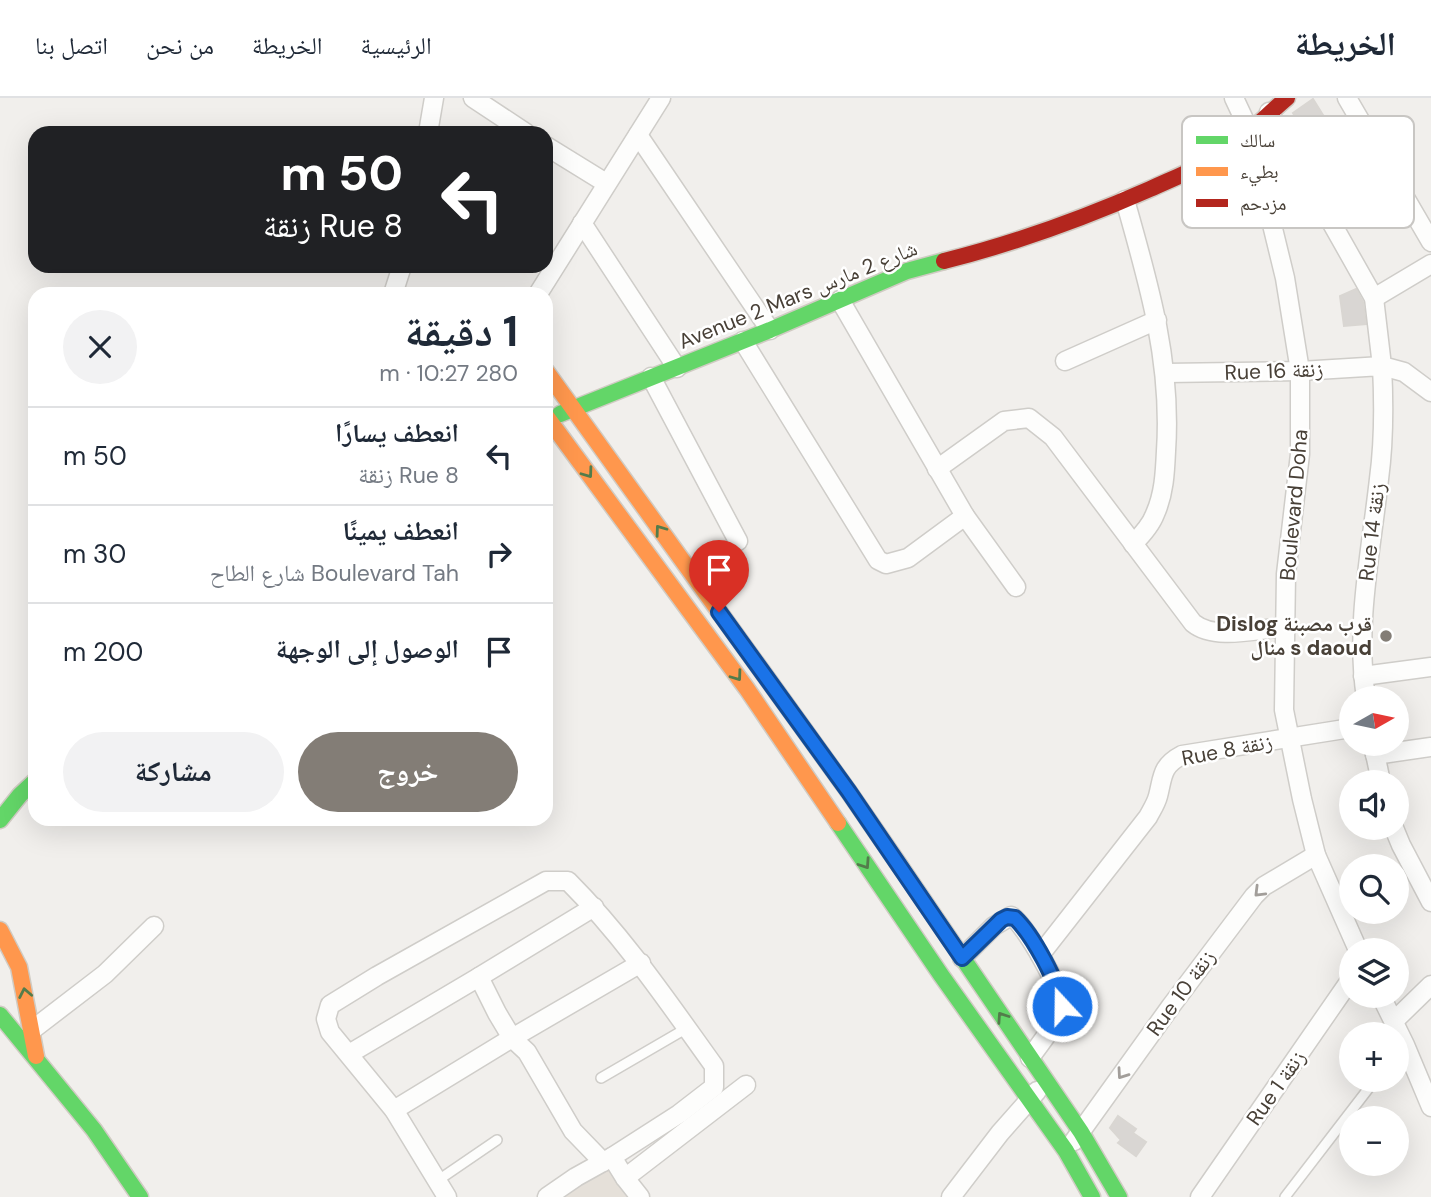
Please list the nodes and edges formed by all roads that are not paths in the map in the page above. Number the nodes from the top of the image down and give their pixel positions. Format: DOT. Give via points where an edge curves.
graph roads {
  1 [pos="434,98"];
  2 [pos="473,98"];
  3 [pos="661,98"];
  4 [pos="1234,98"];
  5 [pos="1287,98"];
  6 [pos="1347,98"];
  7 [pos="1269,112"];
  8 [pos="1242,116"];
  9 [pos="1265,116"];
  10 [pos="1271,116"];
  11 [pos="1358,116"];
  12 [pos="429,126"];
  13 [pos="515,126"];
  14 [pos="638,135"];
  15 [pos="553,150"];
  16 [pos="1182,175"];
  17 [pos="606,183"];
  18 [pos="1125,201"];
  19 [pos="1414,213"];
  20 [pos="582,223"];
  21 [pos="1273,228"];
  22 [pos="1334,228"];
  23 [pos="1431,242"];
  24 [pos="1431,264"];
  25 [pos="553,270"];
  26 [pos="1374,298"];
  27 [pos="840,300"];
  28 [pos="1157,320"];
  29 [pos="770,330"];
  30 [pos="743,341"];
  31 [pos="1065,361"];
  32 [pos="1382,366"];
  33 [pos="677,368"];
  34 [pos="1300,371"];
  35 [pos="1166,373"];
  36 [pos="651,377"];
  37 [pos="553,381"];
  38 [pos="1431,392"];
  39 [pos="573,409"];
  40 [pos="553,415"];
  41 [pos="553,426"];
  42 [pos="937,469"];
  43 [pos="965,516"];
  44 [pos="738,541"];
  45 [pos="1133,544"];
  46 [pos="1016,587"];
  47 [pos="1284,627"];
  48 [pos="1431,667"];
  49 [pos="1363,676"];
  50 [pos="1364,686"];
  51 [pos="1339,731"];
  52 [pos="1289,738"];
  53 [pos="1431,747"];
  54 [pos="1409,748"];
  55 [pos="28,788"];
  56 [pos="20,795"];
  57 [pos="0,806"];
  58 [pos="0,820"];
  59 [pos="1399,840"];
  60 [pos="1316,855"];
  61 [pos="1431,902"];
  62 [pos="594,907"];
  63 [pos="154,926"];
  64 [pos="0,930"];
  65 [pos="1352,938"];
  66 [pos="1040,955"];
  67 [pos="962,958"];
  68 [pos="642,963"];
  69 [pos="480,977"];
  70 [pos="1431,985"];
  71 [pos="1339,996"];
  72 [pos="1387,1008"];
  73 [pos="0,1015"];
  74 [pos="1394,1021"];
  75 [pos="687,1028"];
  76 [pos="32,1030"];
  77 [pos="512,1038"];
  78 [pos="349,1054"];
  79 [pos="1030,1058"];
  80 [pos="37,1060"];
  81 [pos="1409,1065"];
  82 [pos="601,1078"];
  83 [pos="1046,1081"];
  84 [pos="746,1085"];
  85 [pos="1367,1092"];
  86 [pos="1030,1099"];
  87 [pos="1431,1107"];
  88 [pos="394,1110"];
  89 [pos="1081,1132"];
  90 [pos="497,1140"];
  91 [pos="1066,1152"];
  92 [pos="607,1160"];
  93 [pos="625,1178"];
  94 [pos="437,1181"];
  95 [pos="140,1197"];
  96 [pos="447,1197"];
  97 [pos="547,1197"];
  98 [pos="640,1197"];
  99 [pos="951,1197"];
  100 [pos="1091,1197"];
  101 [pos="1119,1197"];
  102 [pos="1200,1197"];
  103 [pos="1285,1197"];
  1 -- 12 [label="street"];
  2 -- 13 [label="street"];
  3 -- 14 [label="street"];
  4 -- 8 [label="street, Boulevard Doha"];
  5 -- 7 [label="street, Avenue 2 Mars شارع 2 مارس"];
  6 -- 11 [label="street"];
  7 -- 9 [label="street, Avenue 2 Mars شارع 2 مارس"];
  7 -- 10 [label="street"];
  14 -- 17 [label="street"];
  14 -- 29 [label="street"];
  15 -- 17 [label="street"];
  16 -- 18 [label="street, Avenue 2 Mars شارع 2 مارس"];
  17 -- 20 [label="street"];
  18 -- 27 [label="street, Avenue 2 Mars شارع 2 مارس" via="1001,247 929,264"];
  18 -- 28 [label="street"];
  19 -- 23 [label="street"];
  20 -- 25 [label="street"];
  20 -- 33 [label="street"];
  21 -- 34 [label="street, Boulevard Doha"];
  22 -- 26 [label="street"];
  24 -- 26 [label="street"];
  26 -- 32 [label="street, Rue 14 زنقة"];
  27 -- 29 [label="street, Avenue 2 Mars شارع 2 مارس"];
  27 -- 42 [label="street"];
  28 -- 31 [label="street"];
  28 -- 35 [label="street"];
  29 -- 30 [label="street, Avenue 2 Mars شارع 2 مارس"];
  30 -- 33 [label="street, Avenue 2 Mars شارع 2 مارس"];
  30 -- 43 [label="street" via="878,560 886,564 908,558"];
  32 -- 34 [label="street, Rue 16 زنقة"];
  32 -- 38 [label="street" via="1405,372"];
  32 -- 49 [label="street, Rue 14 زنقة" via="1380,476 1363,607"];
  33 -- 36 [label="street, Avenue 2 Mars شارع 2 مارس"];
  34 -- 35 [label="street, Rue 16 زنقة"];
  34 -- 47 [label="street, Boulevard Doha" via="1300,454"];
  35 -- 45 [label="street" via="1164,485 1155,515"];
  36 -- 39 [label="street, Avenue 2 Mars شارع 2 مارس"];
  36 -- 44 [label="street"];
  37 -- 39 [label="street"];
  39 -- 40 [label="street, Avenue 2 Mars شارع 2 مارس"];
  67 -- 39 [label="street, one-way" via="849,792"];
  41 -- 86 [label="street, one-way" via="747,689"];
  42 -- 43 [label="street"];
  42 -- 45 [label="street" via="1004,421 1029,418 1053,437"];
  43 -- 46 [label="street"];
  45 -- 47 [label="street" via="1203,631"];
  47 -- 52 [label="street, Boulevard Doha" via="1284,710"];
  48 -- 49 [label="street"];
  49 -- 50 [label="street, Rue 14 زنقة"];
  51 -- 52 [label="street, Rue 8 زنقة"];
  52 -- 60 [label="street, Boulevard Doha"];
  52 -- 66 [label="street, Rue 8 زنقة" via="1182,755 1171,762 1162,772 1148,817"];
  53 -- 54 [label="street"];
  55 -- 56 [label="street"];
  56 -- 57 [label="street"];
  56 -- 58 [label="street"];
  59 -- 61 [label="street"];
  60 -- 65 [label="street, Boulevard Doha"];
  60 -- 89 [label="street, Rue 10 زنقة, one-way" via="1254,896"];
  62 -- 68 [label="street"];
  62 -- 69 [label="street"];
  62 -- 78 [label="street" via="568,881 546,881 377,976 331,1005 326,1018 330,1032"];
  63 -- 76 [label="street" via="105,974"];
  76 -- 64 [label="street, one-way" via="19,967"];
  66 -- 67 [label="street" via="1020,922 1011,916"];
  66 -- 79 [label="street" via="1062,1006"];
  79 -- 67 [label="street, one-way"];
  68 -- 75 [label="street"];
  68 -- 77 [label="street"];
  69 -- 77 [label="street"];
  69 -- 78 [label="street"];
  70 -- 74 [label="street"];
  71 -- 102 [label="street, Rue 1 زنقة"];
  72 -- 74 [label="street"];
  73 -- 80 [label="street"];
  75 -- 82 [label="lane"];
  75 -- 92 [label="street" via="714,1066 714,1087"];
  76 -- 80 [label="street"];
  77 -- 88 [label="street"];
  77 -- 92 [label="street" via="527,1052 573,1131"];
  78 -- 88 [label="street"];
  79 -- 83 [label="street"];
  80 -- 95 [label="street" via="94,1129"];
  81 -- 87 [label="street"];
  83 -- 86 [label="street"];
  83 -- 89 [label="street"];
  84 -- 93 [label="street"];
  85 -- 103 [label="lane"];
  86 -- 91 [label="street"];
  86 -- 99 [label="street"];
  88 -- 94 [label="street"];
  89 -- 91 [label="street, Rue 10 زنقة"];
  89 -- 101 [label="street"];
  90 -- 94 [label="lane"];
  91 -- 100 [label="street"];
  92 -- 93 [label="street"];
  92 -- 97 [label="street"];
  93 -- 98 [label="street"];
  94 -- 96 [label="street"];
}
